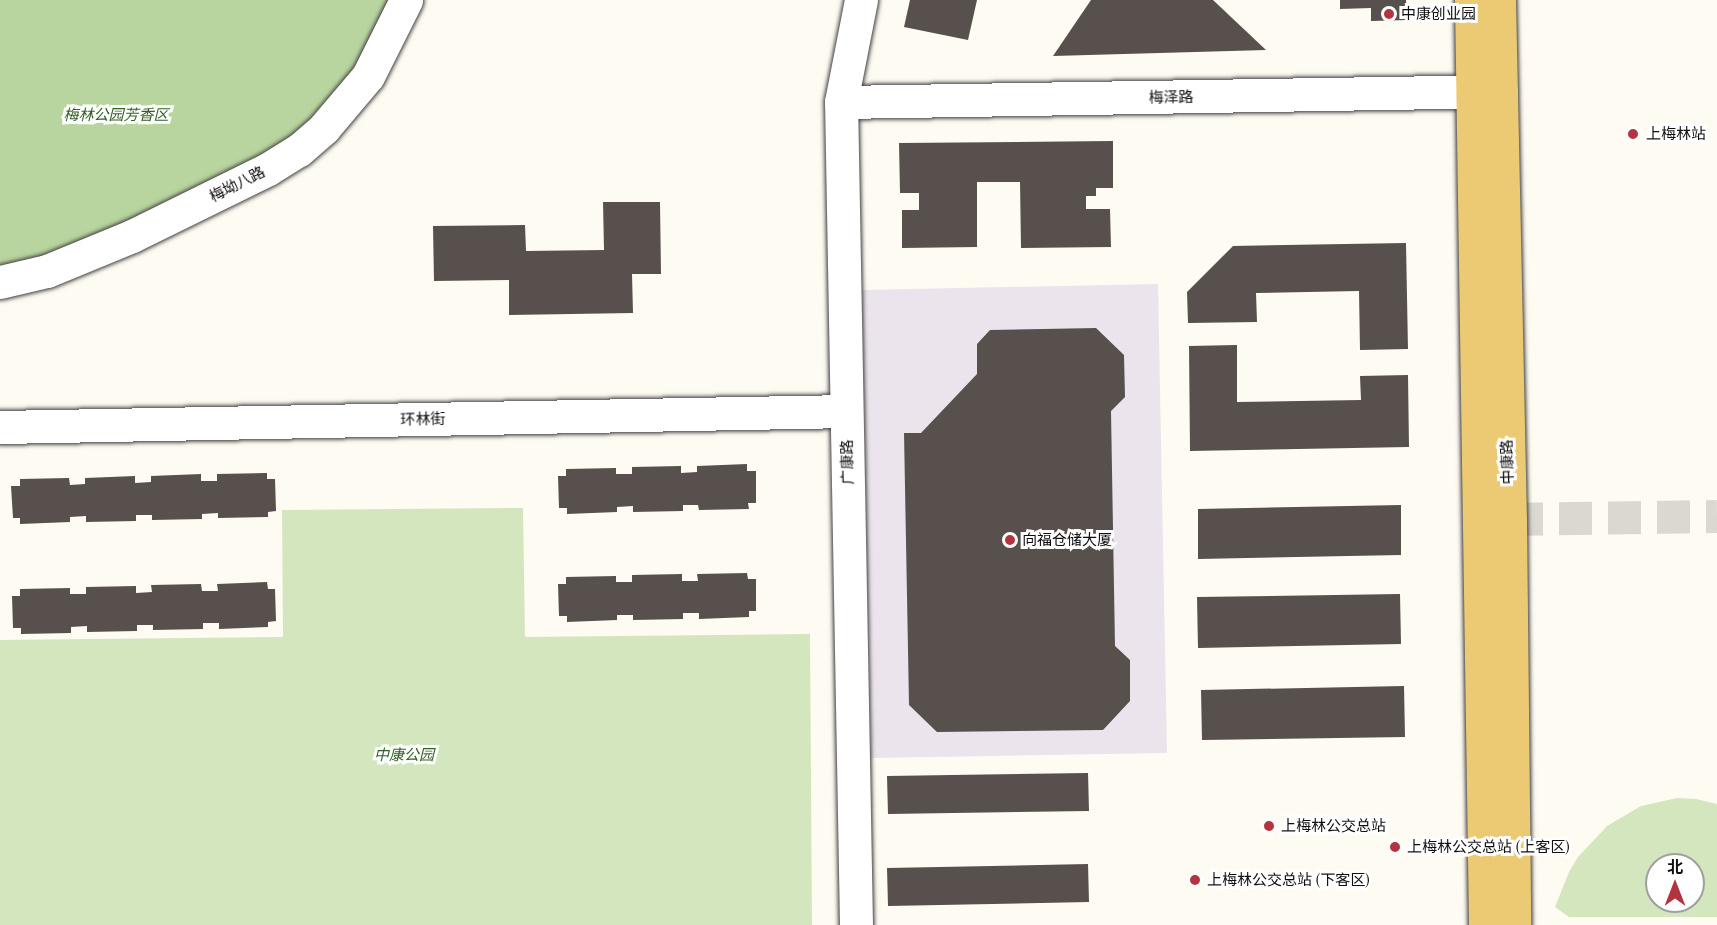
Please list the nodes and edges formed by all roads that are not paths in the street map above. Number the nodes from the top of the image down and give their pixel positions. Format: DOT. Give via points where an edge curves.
graph roads {
  1 [pos="406,0"];
  2 [pos="861,0"];
  3 [pos="1471,0"];
  4 [pos="1499,0"];
  5 [pos="1486,91"];
  6 [pos="841,102"];
  7 [pos="0,282"];
  8 [pos="846,411"];
  9 [pos="0,427"];
  10 [pos="1498,843"];
  11 [pos="856,925"];
  12 [pos="1468,925"];
  13 [pos="1485,925"];
  14 [pos="1514,925"];
  15 [pos="1523,925"];
  1 -- 7 [label="street, 梅坳八路" via="368,76 324,128 299,150 132,236 47,271"];
  2 -- 6 [label="street, 广康路"];
  3 -- 5 [label="main road, 中康路"];
  4 -- 5 [label="main road, 中康路"];
  5 -- 6 [label="street, 梅泽路"];
  5 -- 10 [label="main road, 中康路"];
  6 -- 8 [label="street, 广康路"];
  8 -- 9 [label="street, 环林街"];
  8 -- 11 [label="street, 广康路"];
  10 -- 12 [label="main road" via="1469,873"];
  10 -- 13 [label="main road, 中康路"];
  10 -- 14 [label="main road, 中康路"];
  10 -- 15 [label="main road" via="1521,886"];
}
